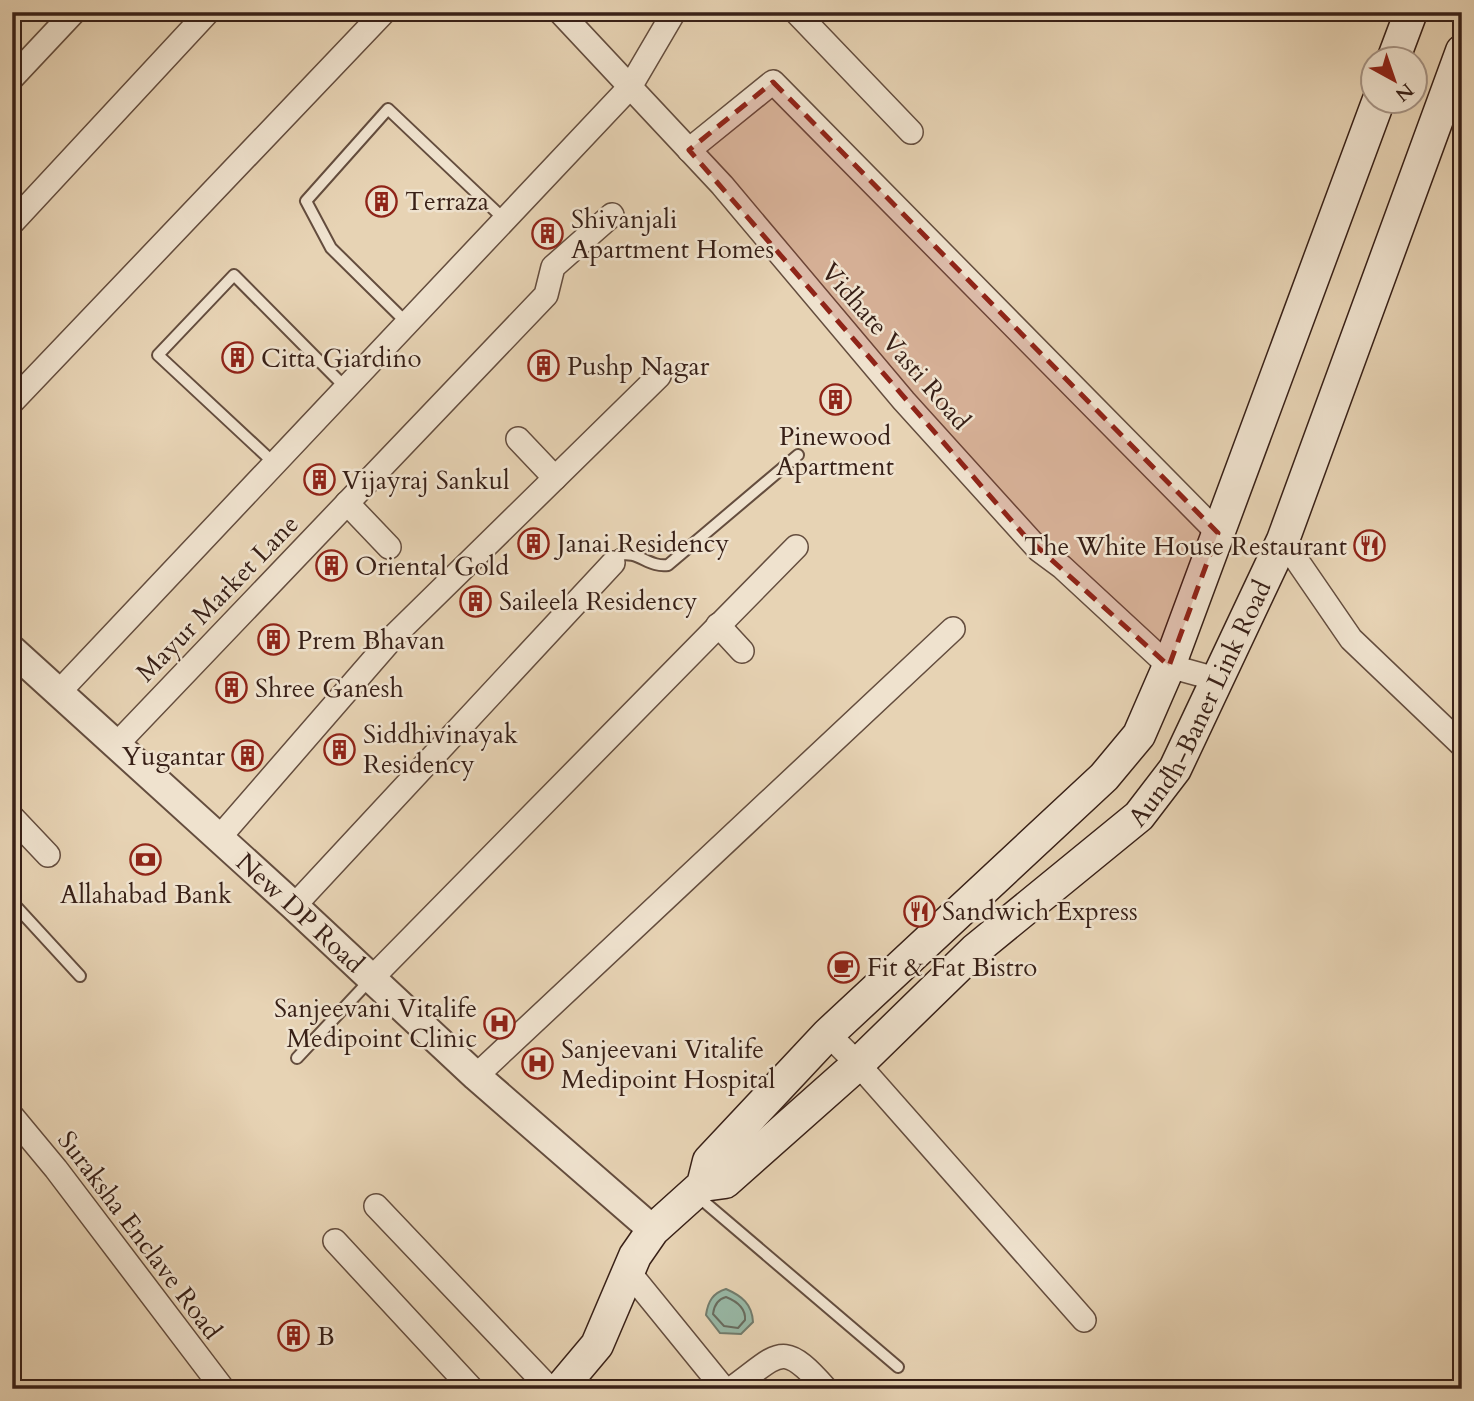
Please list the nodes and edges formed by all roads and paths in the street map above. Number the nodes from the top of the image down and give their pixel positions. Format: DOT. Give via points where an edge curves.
graph roads {
  1 [pos="74,12"];
  2 [pos="208,12"];
  3 [pos="384,12"];
  4 [pos="560,12"];
  5 [pos="674,12"];
  6 [pos="796,12"];
  7 [pos="1411,12"];
  8 [pos="1398,46"];
  9 [pos="1462,51"];
  10 [pos="12,78"];
  11 [pos="630,87"];
  12 [pos="1373,116"];
  13 [pos="911,132"];
  14 [pos="689,150"];
  15 [pos="612,215"];
  16 [pos="505,220"];
  17 [pos="12,223"];
  18 [pos="407,323"];
  19 [pos="659,376"];
  20 [pos="346,388"];
  21 [pos="12,402"];
  22 [pos="518,439"];
  23 [pos="799,455"];
  24 [pos="275,464"];
  25 [pos="555,478"];
  26 [pos="347,503"];
  27 [pos="1218,533"];
  28 [pos="1283,540"];
  29 [pos="389,547"];
  30 [pos="796,547"];
  31 [pos="613,563"];
  32 [pos="718,625"];
  33 [pos="953,629"];
  34 [pos="12,650"];
  35 [pos="742,651"];
  36 [pos="1169,666"];
  37 [pos="1216,679"];
  38 [pos="59,692"];
  39 [pos="116,745"];
  40 [pos="1462,745"];
  41 [pos="12,817"];
  42 [pos="218,839"];
  43 [pos="48,855"];
  44 [pos="12,902"];
  45 [pos="294,906"];
  46 [pos="80,976"];
  47 [pos="371,979"];
  48 [pos="828,1034"];
  49 [pos="297,1058"];
  50 [pos="858,1064"];
  51 [pos="476,1076"];
  52 [pos="12,1116"];
  53 [pos="698,1189"];
  54 [pos="376,1206"];
  55 [pos="653,1230"];
  56 [pos="335,1241"];
  57 [pos="628,1271"];
  58 [pos="1084,1320"];
  59 [pos="898,1367"];
  60 [pos="559,1388"];
  61 [pos="223,1389"];
  62 [pos="472,1389"];
  63 [pos="724,1389"];
  64 [pos="731,1389"];
  65 [pos="826,1389"];
  1 -- 10 [label="street"];
  2 -- 17 [label="street"];
  3 -- 21 [label="street"];
  4 -- 11 [label="street, Vidhate Vasti Road"];
  5 -- 11 [label="street"];
  6 -- 13 [label="street"];
  7 -- 8 [label="main road"];
  9 -- 28 [label="main road, Aundh-Baner Link Road"];
  11 -- 14 [label="street, Vidhate Vasti Road"];
  11 -- 16 [label="street"];
  12 -- 27 [label="main road, Aundh-Baner Link Road"];
  14 -- 27 [label="street" via="773,82"];
  14 -- 36 [label="street, Vidhate Vasti Road" via="1024,535"];
  15 -- 26 [label="street, Mayur Market Lane" via="554,267 546,295"];
  16 -- 18 [label="street"];
  16 -- 18 [label="lane" via="388,109 306,201 331,248"];
  18 -- 20 [label="street"];
  19 -- 25 [label="street"];
  20 -- 24 [label="street"];
  20 -- 24 [label="lane" via="234,275 158,355"];
  22 -- 25 [label="street"];
  23 -- 31 [label="lane" via="668,565 633,553 620,555"];
  24 -- 38 [label="street"];
  25 -- 42 [label="street" via="396,634"];
  26 -- 29 [label="street"];
  26 -- 39 [label="street, Mayur Market Lane"];
  27 -- 36 [label="main road, Aundh-Baner Link Road"];
  28 -- 37 [label="main road, Aundh-Baner Link Road"];
  28 -- 40 [label="street" via="1350,639"];
  30 -- 32 [label="street"];
  31 -- 45 [label="street"];
  32 -- 35 [label="street"];
  32 -- 47 [label="street"];
  33 -- 51 [label="street"];
  34 -- 38 [label="street, New DP Road"];
  36 -- 37 [label="street, Vidhate Vasti Road"];
  36 -- 48 [label="main road, Aundh-Baner Link Road" via="1139,735 1104,777"];
  37 -- 50 [label="main road, Aundh-Baner Link Road" via="1175,769 1139,816 975,950"];
  38 -- 39 [label="street, New DP Road"];
  39 -- 42 [label="street, New DP Road"];
  41 -- 43 [label="street"];
  42 -- 45 [label="street, New DP Road"];
  44 -- 46 [label="lane"];
  45 -- 47 [label="street, New DP Road"];
  47 -- 49 [label="lane"];
  47 -- 51 [label="street, New DP Road"];
  48 -- 50 [label="street"];
  48 -- 53 [label="main road, Aundh-Baner Link Road" via="709,1161"];
  50 -- 53 [label="main road, Aundh-Baner Link Road" via="725,1182"];
  50 -- 58 [label="street"];
  51 -- 55 [label="street, New DP Road"];
  52 -- 61 [label="street, Suraksha Enclave Road"];
  53 -- 55 [label="main road, Aundh-Baner Link Road"];
  53 -- 59 [label="lane"];
  54 -- 60 [label="street"];
  55 -- 57 [label="main road, Aundh-Baner Link Road"];
  56 -- 62 [label="street"];
  57 -- 60 [label="main road, Aundh-Baner Link Road" via="597,1345"];
  57 -- 63 [label="street"];
  64 -- 65 [label="street" via="782,1356 800,1361"];
}
